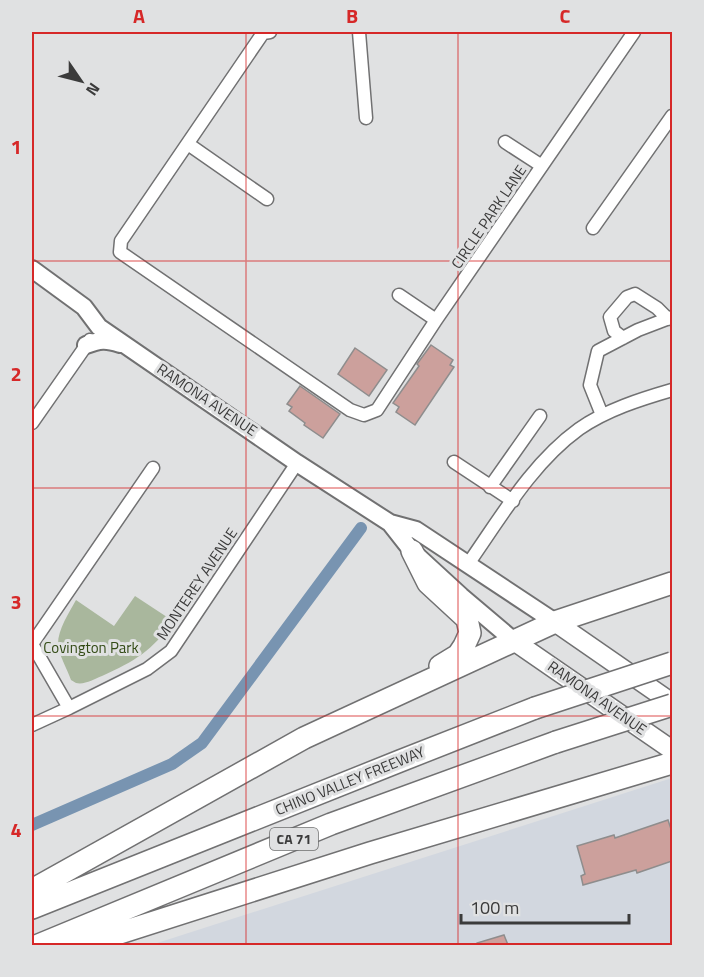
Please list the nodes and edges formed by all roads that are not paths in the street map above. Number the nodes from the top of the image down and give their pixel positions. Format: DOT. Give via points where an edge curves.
graph roads {
  1 [pos="270,32"];
  2 [pos="359,32"];
  3 [pos="634,32"];
  4 [pos="672,116"];
  5 [pos="366,118"];
  6 [pos="505,142"];
  7 [pos="188,144"];
  8 [pos="542,166"];
  9 [pos="267,199"];
  10 [pos="593,228"];
  11 [pos="32,269"];
  12 [pos="399,295"];
  13 [pos="670,318"];
  14 [pos="436,320"];
  15 [pos="99,327"];
  16 [pos="623,338"];
  17 [pos="86,345"];
  18 [pos="133,350"];
  19 [pos="672,390"];
  20 [pos="602,415"];
  21 [pos="540,416"];
  22 [pos="32,423"];
  23 [pos="454,462"];
  24 [pos="297,463"];
  25 [pos="153,468"];
  26 [pos="490,487"];
  27 [pos="513,501"];
  28 [pos="390,523"];
  29 [pos="412,551"];
  30 [pos="468,564"];
  31 [pos="672,583"];
  32 [pos="555,622"];
  33 [pos="514,641"];
  34 [pos="672,663"];
  35 [pos="398,694"];
  36 [pos="672,704"];
  37 [pos="69,708"];
  38 [pos="32,725"];
  39 [pos="672,750"];
  40 [pos="672,763"];
  41 [pos="32,890"];
  42 [pos="32,908"];
  43 [pos="36,945"];
  44 [pos="79,945"];
  1 -- 7 [label="street" via="263,33"];
  2 -- 5 [label="street"];
  3 -- 8 [label="street, CIRCLE PARK LANE"];
  4 -- 10 [label="street"];
  6 -- 8 [label="street"];
  7 -- 9 [label="street"];
  7 -- 14 [label="street, CIRCLE PARK LANE" via="121,241 120,252 341,404 364,415 377,410"];
  8 -- 14 [label="street, CIRCLE PARK LANE"];
  11 -- 15 [label="street, RAMONA AVENUE" via="84,307"];
  12 -- 14 [label="street"];
  13 -- 16 [label="street"];
  13 -- 16 [label="street" via="635,294 627,297 610,317 614,331"];
  15 -- 17 [label="street"];
  15 -- 18 [label="street, RAMONA AVENUE"];
  16 -- 20 [label="street" via="598,351 590,385"];
  17 -- 18 [label="street" via="110,340"];
  17 -- 22 [label="street"];
  18 -- 24 [label="street, RAMONA AVENUE"];
  19 -- 20 [label="street"];
  20 -- 27 [label="street" via="579,429 542,462"];
  21 -- 26 [label="street"];
  23 -- 26 [label="street"];
  24 -- 28 [label="street, RAMONA AVENUE"];
  24 -- 37 [label="street, MONTEREY AVENUE" via="171,651 147,669"];
  25 -- 37 [label="street" via="32,644"];
  26 -- 27 [label="street"];
  27 -- 30 [label="street"];
  28 -- 29 [label="street, RAMONA AVENUE"];
  28 -- 30 [label="street, RAMONA AVENUE" via="416,530"];
  29 -- 33 [label="street, RAMONA AVENUE"];
  29 -- 35 [label="highway" via="428,583 467,619 470,633 458,655"];
  30 -- 32 [label="street, RAMONA AVENUE"];
  31 -- 32 [label="highway"];
  32 -- 33 [label="highway"];
  32 -- 36 [label="main road, RAMONA AVENUE"];
  33 -- 35 [label="highway"];
  33 -- 39 [label="main road, RAMONA AVENUE"];
  34 -- 42 [label="highway, CHINO VALLEY FREEWAY / CA 71, bridge" via="535,708"];
  35 -- 41 [label="highway" via="304,738"];
  36 -- 43 [label="highway, CA 71, bridge" via="331,824"];
  37 -- 38 [label="street, MONTEREY AVENUE"];
  40 -- 44 [label="highway"];
}
